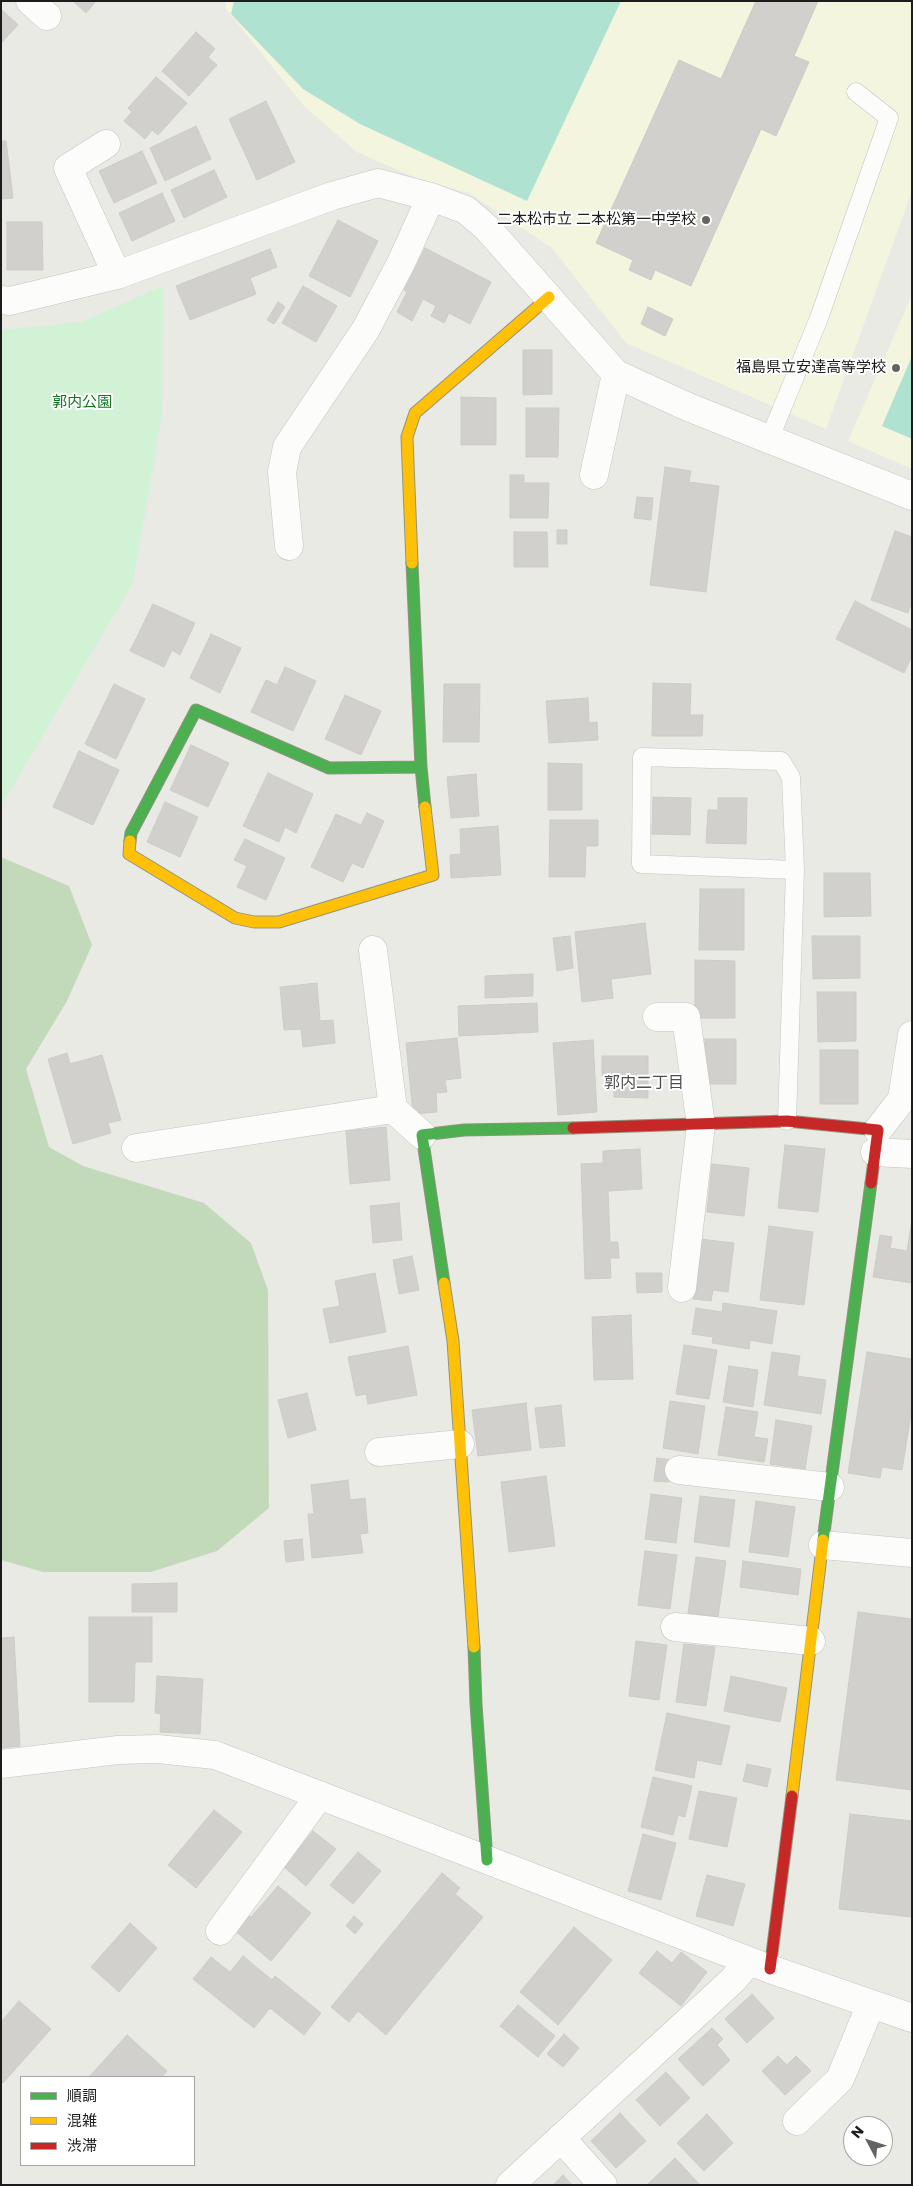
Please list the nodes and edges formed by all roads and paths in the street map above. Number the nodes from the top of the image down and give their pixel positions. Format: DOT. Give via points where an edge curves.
graph roads {
  1 [pos="856,92"];
  2 [pos="106,144"];
  3 [pos="431,197"];
  4 [pos="117,275"];
  5 [pos="549,297"];
  6 [pos="1,300"];
  7 [pos="616,374"];
  8 [pos="769,440"];
  9 [pos="594,475"];
  10 [pos="912,496"];
  11 [pos="289,546"];
  12 [pos="421,767"];
  13 [pos="795,870"];
  14 [pos="373,950"];
  15 [pos="657,1018"];
  16 [pos="912,1035"];
  17 [pos="393,1109"];
  18 [pos="787,1121"];
  19 [pos="701,1125"];
  20 [pos="422,1135"];
  21 [pos="877,1141"];
  22 [pos="136,1148"];
  23 [pos="912,1154"];
  24 [pos="682,1288"];
  25 [pos="460,1444"];
  26 [pos="379,1452"];
  27 [pos="680,1470"];
  28 [pos="830,1487"];
  29 [pos="823,1545"];
  30 [pos="912,1553"];
  31 [pos="675,1627"];
  32 [pos="811,1641"];
  33 [pos="1,1764"];
  34 [pos="320,1795"];
  35 [pos="487,1860"];
  36 [pos="220,1931"];
  37 [pos="759,1965"];
  38 [pos="871,2004"];
  39 [pos="912,2018"];
  40 [pos="797,2121"];
  41 [pos="561,2138"];
  42 [pos="510,2185"];
  43 [pos="603,2185"];
  1 -- 8 [label="lane" via="889,118 819,318"];
  2 -- 4 [label="street" via="68,168"];
  3 -- 4 [label="street" via="378,183 332,196"];
  3 -- 5 [label="street" via="466,210 488,229"];
  3 -- 11 [label="street" via="366,329 287,447 282,472"];
  4 -- 6 [label="street" via="10,301"];
  5 -- 7 [label="street"];
  5 -- 12 [label="street" via="415,413 408,437"];
  7 -- 8 [label="street"];
  7 -- 9 [label="street"];
  8 -- 10 [label="street"];
  12 -- 12 [label="street" via="433,875 279,922 235,918 129,854 131,833 196,710 329,768"];
  13 -- 13 [label="lane" via="791,776 781,761 642,757 641,864"];
  13 -- 18 [label="lane"];
  14 -- 17 [label="street"];
  15 -- 19 [label="street" via="686,1017"];
  16 -- 21 [label="street" via="902,1099"];
  17 -- 20 [label="street"];
  17 -- 22 [label="street"];
  18 -- 19 [label="street"];
  18 -- 21 [label="street"];
  19 -- 20 [label="street" via="464,1130"];
  19 -- 24 [label="street"];
  20 -- 25 [label="street" via="453,1340"];
  21 -- 23 [label="street"];
  21 -- 28 [label="street"];
  25 -- 26 [label="street"];
  25 -- 35 [label="street"];
  27 -- 28 [label="street"];
  28 -- 29 [label="street"];
  29 -- 30 [label="street"];
  29 -- 32 [label="street"];
  31 -- 32 [label="street"];
  32 -- 37 [label="street"];
  33 -- 34 [label="street" via="118,1750 158,1749 215,1755"];
  34 -- 35 [label="street"];
  34 -- 36 [label="street"];
  35 -- 37 [label="street"];
  37 -- 38 [label="street"];
  37 -- 41 [label="street" via="733,1980"];
  38 -- 39 [label="street"];
  38 -- 40 [label="street" via="840,2079"];
  41 -- 42 [label="street"];
  41 -- 43 [label="street"];
}
